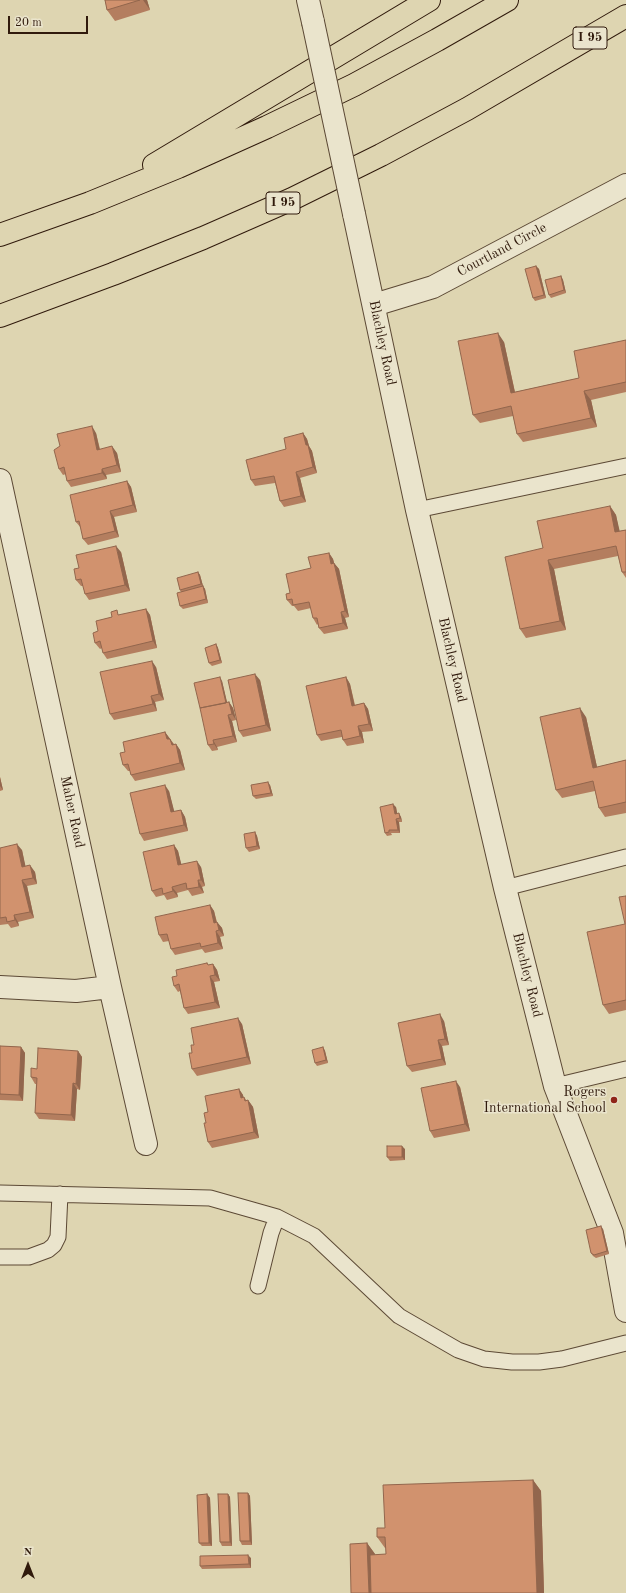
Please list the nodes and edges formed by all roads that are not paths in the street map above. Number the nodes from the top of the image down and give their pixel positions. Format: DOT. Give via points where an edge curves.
graph roads {
  1 [pos="308,0"];
  2 [pos="429,0"];
  3 [pos="507,0"];
  4 [pos="626,16"];
  5 [pos="626,27"];
  6 [pos="553,60"];
  7 [pos="626,185"];
  8 [pos="90,203"];
  9 [pos="0,235"];
  10 [pos="374,305"];
  11 [pos="0,316"];
  12 [pos="626,466"];
  13 [pos="0,480"];
  14 [pos="418,510"];
  15 [pos="626,857"];
  16 [pos="505,888"];
  17 [pos="110,987"];
  18 [pos="0,988"];
  19 [pos="626,1069"];
  20 [pos="555,1086"];
  21 [pos="146,1144"];
  22 [pos="0,1193"];
  23 [pos="60,1194"];
  24 [pos="276,1217"];
  25 [pos="0,1257"];
  26 [pos="258,1286"];
  27 [pos="626,1311"];
  28 [pos="626,1343"];
  1 -- 10 [label="street, Blachley Road, bridge"];
  2 -- 8 [label="highway"];
  3 -- 8 [label="highway" via="361,81 274,124"];
  4 -- 6 [label="highway, I 95"];
  5 -- 6 [label="highway"];
  6 -- 11 [label="highway, I 95" via="467,110 292,199 120,272"];
  7 -- 10 [label="street, Courtland Circle" via="433,287"];
  8 -- 9 [label="highway"];
  10 -- 14 [label="street, Blachley Road"];
  12 -- 14 [label="lane"];
  13 -- 17 [label="street, Maher Road"];
  14 -- 16 [label="street, Blachley Road"];
  15 -- 16 [label="lane"];
  16 -- 20 [label="street, Blachley Road"];
  17 -- 18 [label="street" via="76,991"];
  17 -- 21 [label="street, Maher Road"];
  19 -- 20 [label="lane"];
  20 -- 27 [label="street, Blachley Road" via="612,1233"];
  22 -- 23 [label="lane"];
  23 -- 24 [label="lane" via="210,1198"];
  23 -- 25 [label="lane" via="58,1236 54,1245 29,1257"];
  24 -- 26 [label="lane"];
  24 -- 28 [label="lane" via="314,1236 399,1316 458,1350 484,1359 539,1362"];
}
